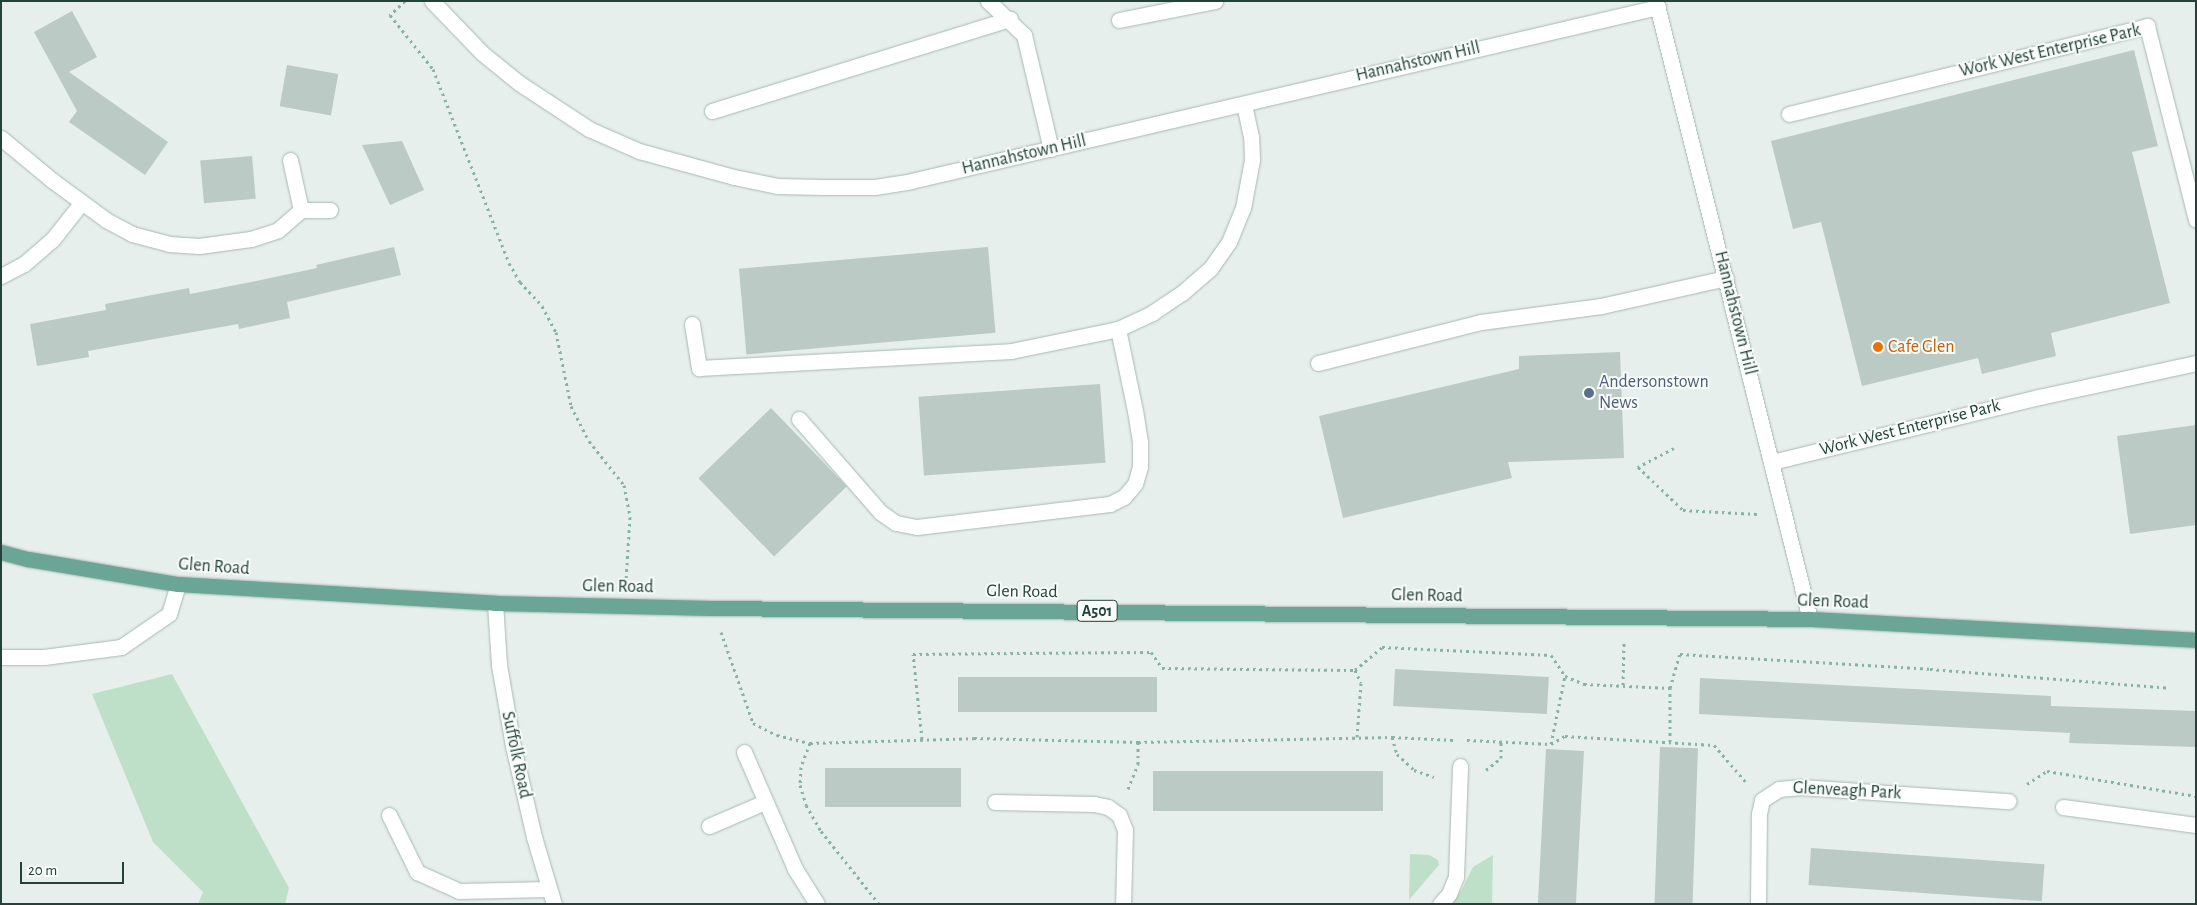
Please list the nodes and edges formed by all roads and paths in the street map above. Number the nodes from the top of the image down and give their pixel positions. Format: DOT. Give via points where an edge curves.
graph roads {
  1 [pos="405,1"];
  2 [pos="432,1"];
  3 [pos="988,1"];
  4 [pos="1216,1"];
  5 [pos="1657,4"];
  6 [pos="1010,19"];
  7 [pos="1119,20"];
  8 [pos="1244,104"];
  9 [pos="712,111"];
  10 [pos="1789,114"];
  11 [pos="1,138"];
  12 [pos="1051,149"];
  13 [pos="290,160"];
  14 [pos="82,202"];
  15 [pos="301,210"];
  16 [pos="330,210"];
  17 [pos="2196,220"];
  18 [pos="1,276"];
  19 [pos="1726,278"];
  20 [pos="692,324"];
  21 [pos="1118,328"];
  22 [pos="2196,362"];
  23 [pos="1318,364"];
  24 [pos="799,420"];
  25 [pos="1674,448"];
  26 [pos="1772,462"];
  27 [pos="1786,516"];
  28 [pos="1,552"];
  29 [pos="178,584"];
  30 [pos="495,602"];
  31 [pos="624,606"];
  32 [pos="711,608"];
  33 [pos="1625,618"];
  34 [pos="1810,619"];
  35 [pos="2196,640"];
  36 [pos="1,657"];
  37 [pos="1355,670"];
  38 [pos="1565,676"];
  39 [pos="1623,686"];
  40 [pos="1670,688"];
  41 [pos="2169,688"];
  42 [pos="753,723"];
  43 [pos="1357,737"];
  44 [pos="1392,737"];
  45 [pos="922,739"];
  46 [pos="1138,742"];
  47 [pos="1501,742"];
  48 [pos="1670,742"];
  49 [pos="810,743"];
  50 [pos="1551,744"];
  51 [pos="744,752"];
  52 [pos="1500,758"];
  53 [pos="1138,764"];
  54 [pos="1460,766"];
  55 [pos="1414,770"];
  56 [pos="2025,785"];
  57 [pos="2196,796"];
  58 [pos="1762,800"];
  59 [pos="2008,801"];
  60 [pos="765,802"];
  61 [pos="996,802"];
  62 [pos="2063,807"];
  63 [pos="388,815"];
  64 [pos="2196,825"];
  65 [pos="709,826"];
  66 [pos="549,889"];
  67 [pos="554,904"];
  68 [pos="817,904"];
  69 [pos="879,904"];
  70 [pos="1123,904"];
  71 [pos="1440,904"];
  72 [pos="1758,904"];
  1 -- 31 [label="path" via="390,15 433,69 509,263 520,282 542,306 556,332 571,406 589,441 624,485 630,517"];
  2 -- 12 [label="street, Hannahstown Hill" via="482,53 550,106 589,129 639,151 734,177 778,186 875,186 911,181"];
  3 -- 6 [label="street"];
  4 -- 7 [label="street"];
  5 -- 8 [label="street, Hannahstown Hill"];
  5 -- 19 [label="street, Hannahstown Hill"];
  6 -- 9 [label="street"];
  6 -- 12 [label="street" via="1024,35"];
  8 -- 12 [label="street, Hannahstown Hill"];
  8 -- 21 [label="street" via="1252,160 1243,208 1229,242 1210,269 1182,293 1152,313"];
  10 -- 17 [label="street, Work West Enterprise Park" via="2147,26"];
  11 -- 14 [label="street"];
  13 -- 15 [label="street"];
  14 -- 15 [label="street" via="132,234 169,244 199,246 250,239 278,230"];
  14 -- 18 [label="street" via="52,240 24,264"];
  15 -- 16 [label="street"];
  19 -- 23 [label="street" via="1601,306 1481,322"];
  19 -- 26 [label="street, Hannahstown Hill"];
  20 -- 21 [label="street" via="699,368 1011,351"];
  21 -- 24 [label="street" via="1140,442 1140,467 1135,484 1124,497 1110,504 918,527 896,523 880,512"];
  22 -- 26 [label="street, Work West Enterprise Park" via="2039,396"];
  25 -- 27 [label="path" via="1638,467 1683,510"];
  26 -- 27 [label="street, Hannahstown Hill"];
  27 -- 34 [label="street, Hannahstown Hill"];
  28 -- 29 [label="main road, Glen Road / A501"];
  29 -- 30 [label="main road, Glen Road / A501"];
  29 -- 36 [label="street" via="169,614 121,647 44,657"];
  30 -- 31 [label="main road, Glen Road / A501"];
  30 -- 66 [label="street, Suffolk Road" via="499,665 513,746"];
  31 -- 32 [label="main road, Glen Road / A501"];
  32 -- 33 [label="main road, Glen Road / A501"];
  32 -- 42 [label="path"];
  33 -- 34 [label="main road, Glen Road / A501"];
  33 -- 39 [label="path"];
  34 -- 35 [label="main road, Glen Road / A501"];
  37 -- 38 [label="path" via="1382,647 1551,655"];
  37 -- 43 [label="path" via="1361,683"];
  37 -- 45 [label="path" via="1162,668 1151,652 913,654"];
  38 -- 39 [label="path" via="1584,684"];
  38 -- 50 [label="path"];
  39 -- 40 [label="path"];
  40 -- 41 [label="path" via="1680,654"];
  40 -- 48 [label="path"];
  42 -- 49 [label="path" via="777,735"];
  42 -- 51 [label="path"];
  43 -- 44 [label="path"];
  43 -- 46 [label="path"];
  44 -- 47 [label="path"];
  44 -- 55 [label="path" via="1397,754"];
  45 -- 46 [label="path"];
  45 -- 49 [label="path"];
  46 -- 53 [label="path"];
  47 -- 50 [label="path"];
  47 -- 52 [label="path"];
  48 -- 50 [label="path" via="1565,736"];
  48 -- 58 [label="path" via="1714,745"];
  49 -- 69 [label="path" via="801,767 800,785 806,805 821,831"];
  51 -- 60 [label="street"];
  54 -- 71 [label="street" via="1456,877"];
  56 -- 57 [label="path" via="2048,771"];
  58 -- 59 [label="street, Glenveagh Park" via="1779,789 1801,786"];
  58 -- 72 [label="street"];
  60 -- 65 [label="street"];
  60 -- 68 [label="street" via="795,870"];
  61 -- 70 [label="street" via="1094,804 1108,807 1118,815 1125,830"];
  62 -- 64 [label="street"];
  63 -- 66 [label="street" via="417,872 459,891"];
  66 -- 67 [label="street, Suffolk Road"];
}
